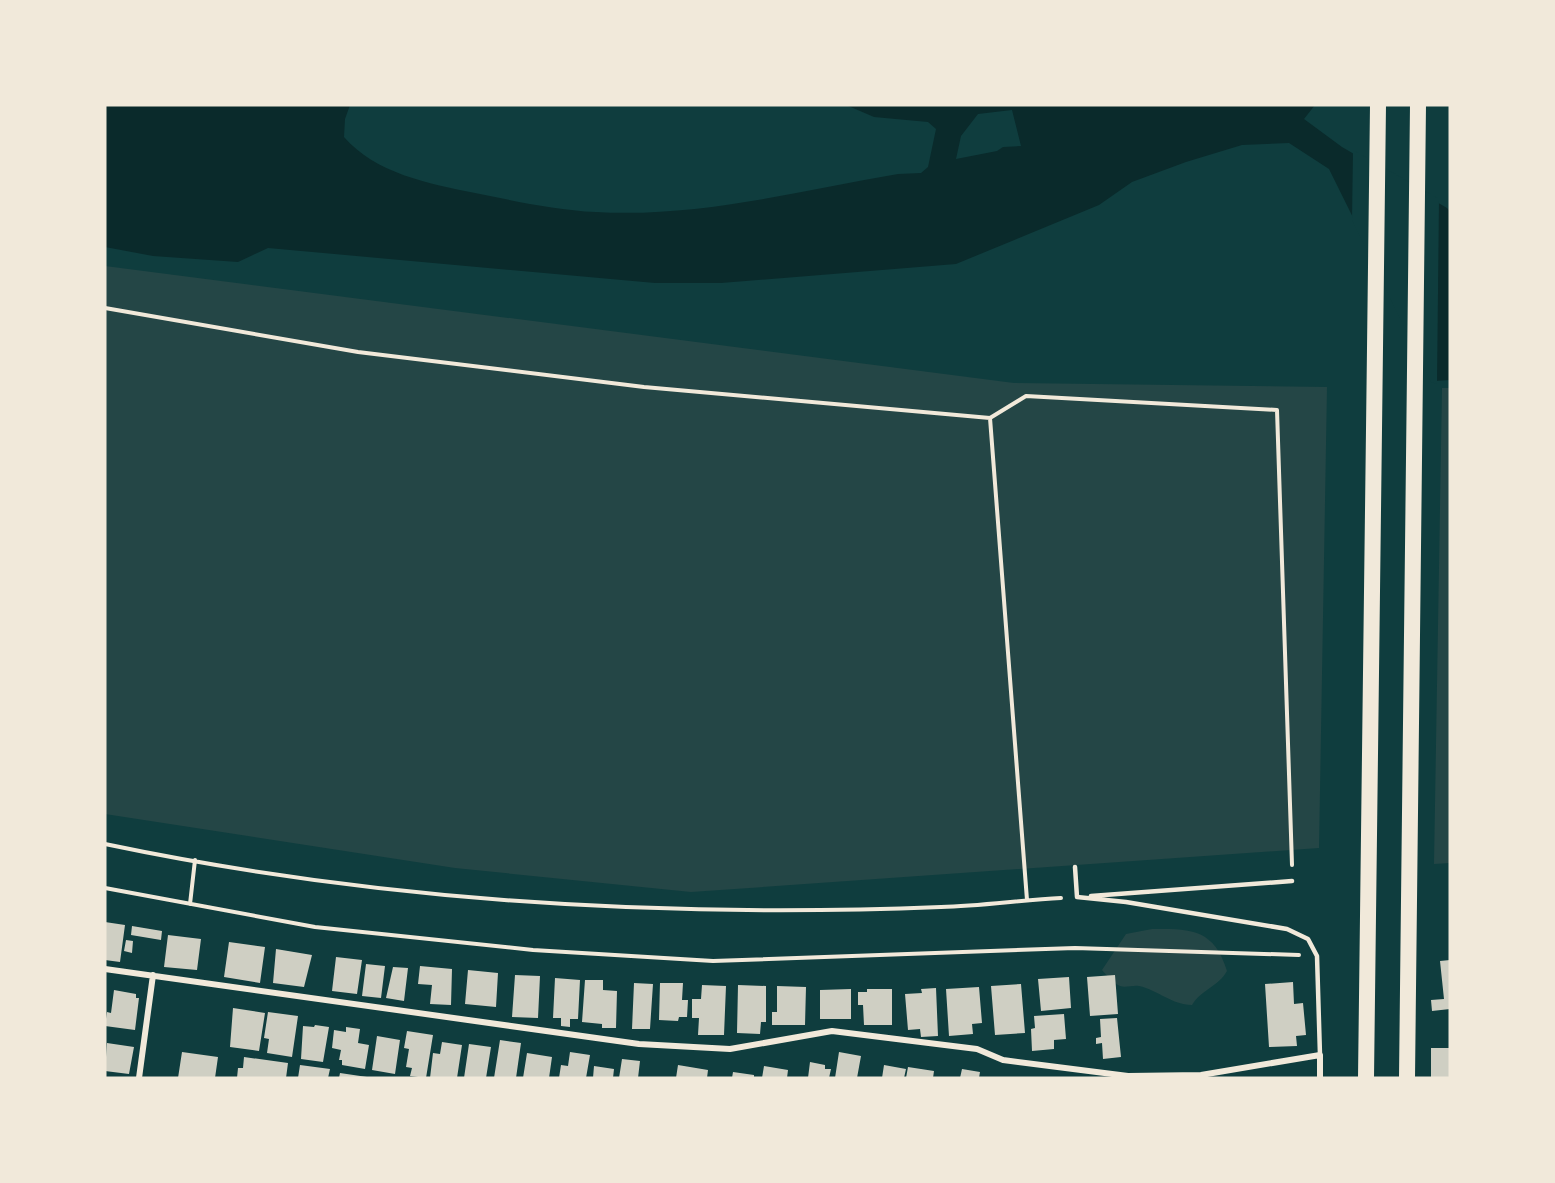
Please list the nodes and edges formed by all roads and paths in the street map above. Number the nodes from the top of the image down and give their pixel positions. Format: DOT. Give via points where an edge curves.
graph roads {
  1 [pos="1378,105"];
  2 [pos="1418,105"];
  3 [pos="105,308"];
  4 [pos="990,418"];
  5 [pos="105,844"];
  6 [pos="195,860"];
  7 [pos="1075,867"];
  8 [pos="1292,881"];
  9 [pos="105,888"];
  10 [pos="1077,897"];
  11 [pos="1027,900"];
  12 [pos="190,904"];
  13 [pos="1317,956"];
  14 [pos="105,969"];
  15 [pos="153,975"];
  16 [pos="1320,1055"];
  17 [pos="139,1078"];
  18 [pos="1320,1078"];
  19 [pos="1366,1078"];
  20 [pos="1407,1078"];
  1 -- 19 [label="highway"];
  2 -- 20 [label="highway"];
  3 -- 4 [label="path" via="358,352 644,387"];
  4 -- 8 [label="path" via="1026,396 1277,410"];
  4 -- 11 [label="path"];
  5 -- 6 [label="path"];
  6 -- 11 [label="path" via="390,890 594,905 840,910"];
  6 -- 12 [label="path"];
  7 -- 10 [label="lane"];
  8 -- 10 [label="lane"];
  9 -- 12 [label="path"];
  10 -- 11 [label="path"];
  10 -- 13 [label="lane" via="1287,929 1308,939"];
  12 -- 13 [label="path" via="315,927 422,940 712,962 1075,948"];
  13 -- 16 [label="lane"];
  14 -- 15 [label="street"];
  15 -- 16 [label="street" via="639,1044 730,1049 832,1031 977,1049 1003,1060 1128,1076 1201,1075"];
  15 -- 17 [label="street"];
  16 -- 18 [label="street"];
}
